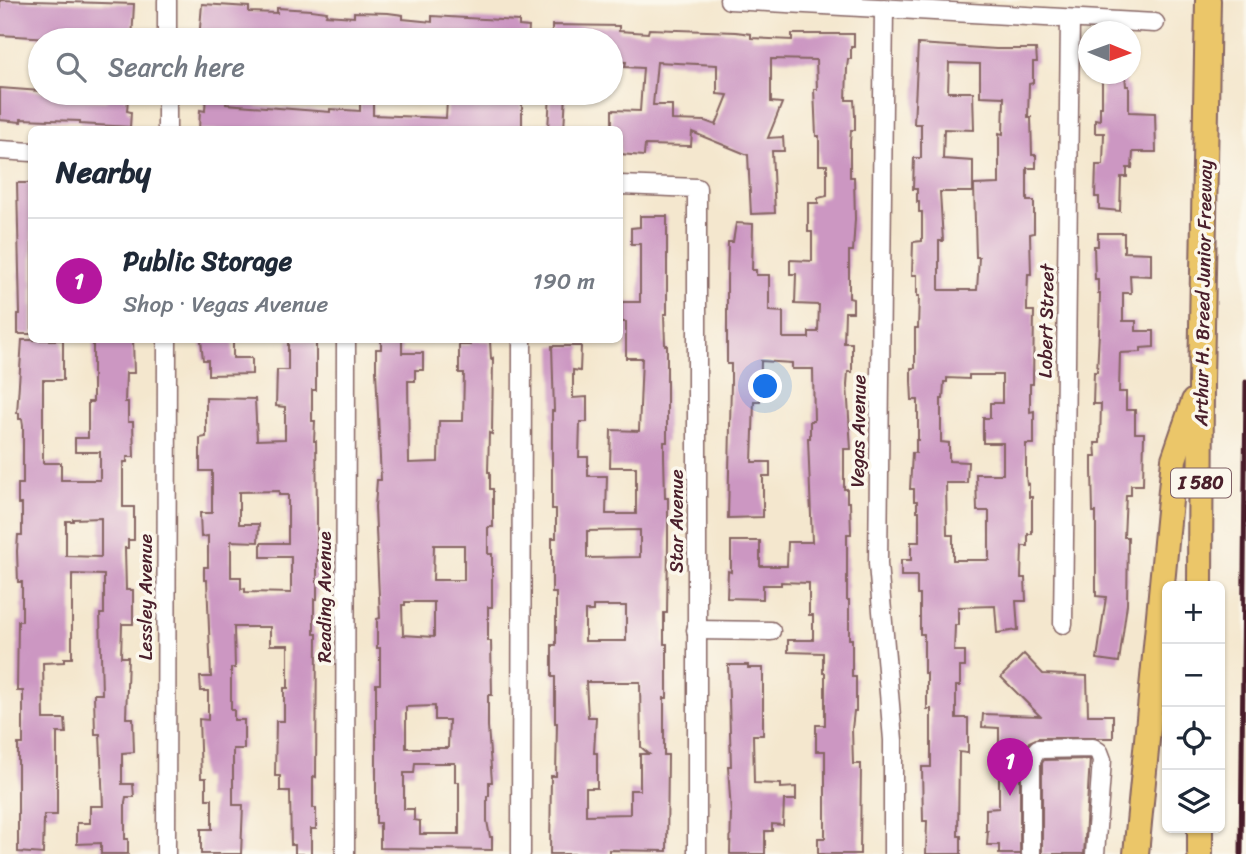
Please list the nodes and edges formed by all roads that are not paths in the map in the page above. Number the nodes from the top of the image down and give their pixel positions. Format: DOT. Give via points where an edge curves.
graph roads {
  1 [pos="167,0"];
  2 [pos="729,0"];
  3 [pos="1208,0"];
  4 [pos="884,8"];
  5 [pos="1070,19"];
  6 [pos="1155,23"];
  7 [pos="167,28"];
  8 [pos="167,105"];
  9 [pos="167,126"];
  10 [pos="0,150"];
  11 [pos="28,152"];
  12 [pos="623,185"];
  13 [pos="167,343"];
  14 [pos="346,343"];
  15 [pos="522,343"];
  16 [pos="1201,381"];
  17 [pos="1200,581"];
  18 [pos="1063,624"];
  19 [pos="696,630"];
  20 [pos="771,631"];
  21 [pos="1200,833"];
  22 [pos="166,854"];
  23 [pos="345,854"];
  24 [pos="522,854"];
  25 [pos="697,854"];
  26 [pos="893,854"];
  27 [pos="1031,854"];
  28 [pos="1095,854"];
  29 [pos="1136,854"];
  30 [pos="1200,854"];
  1 -- 7 [label="street"];
  2 -- 4 [label="street"];
  3 -- 16 [label="highway, Arthur H. Breed Junior Freeway / I 580"];
  4 -- 5 [label="street"];
  4 -- 26 [label="street, Vegas Avenue" via="878,564 893,740"];
  5 -- 6 [label="street"];
  5 -- 18 [label="street, Lobert Street"];
  8 -- 9 [label="street"];
  10 -- 11 [label="street"];
  12 -- 19 [label="street, Star Avenue" via="697,188"];
  13 -- 22 [label="street, Lessley Avenue"];
  14 -- 23 [label="street, Reading Avenue"];
  15 -- 24 [label="street"];
  16 -- 17 [label="highway, Arthur H. Breed Junior Freeway / I 580"];
  16 -- 29 [label="highway" via="1174,459"];
  19 -- 20 [label="street"];
  19 -- 25 [label="street, Star Avenue"];
  21 -- 30 [label="highway"];
  27 -- 28 [label="street" via="1033,753 1038,749 1093,748 1102,760"];
}
